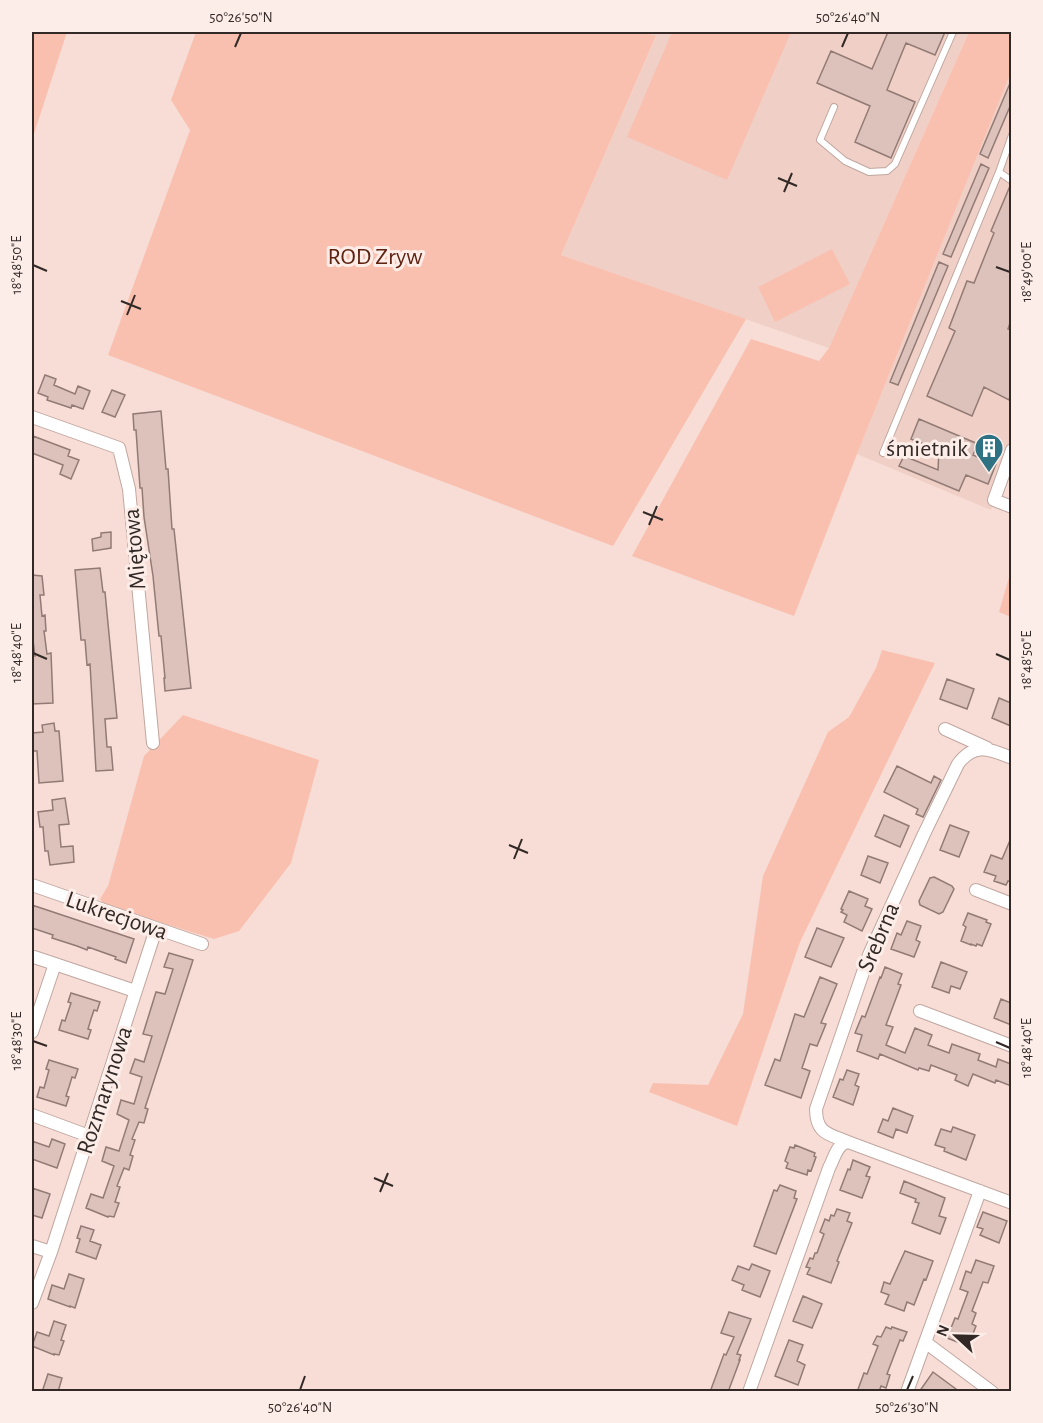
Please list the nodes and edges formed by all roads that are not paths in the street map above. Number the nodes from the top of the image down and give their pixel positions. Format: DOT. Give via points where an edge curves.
graph roads {
  1 [pos="953,32"];
  2 [pos="834,107"];
  3 [pos="1011,135"];
  4 [pos="999,172"];
  5 [pos="1011,181"];
  6 [pos="32,417"];
  7 [pos="1011,450"];
  8 [pos="883,453"];
  9 [pos="1011,507"];
  10 [pos="945,729"];
  11 [pos="153,744"];
  12 [pos="996,752"];
  13 [pos="1011,758"];
  14 [pos="32,885"];
  15 [pos="976,890"];
  16 [pos="1011,904"];
  17 [pos="156,929"];
  18 [pos="202,944"];
  19 [pos="34,957"];
  20 [pos="55,964"];
  21 [pos="135,992"];
  22 [pos="920,1011"];
  23 [pos="32,1032"];
  24 [pos="1011,1046"];
  25 [pos="32,1115"];
  26 [pos="89,1136"];
  27 [pos="848,1142"];
  28 [pos="980,1191"];
  29 [pos="1011,1203"];
  30 [pos="32,1246"];
  31 [pos="51,1252"];
  32 [pos="32,1303"];
  33 [pos="925,1342"];
  34 [pos="749,1392"];
  35 [pos="907,1392"];
  36 [pos="992,1392"];
  1 -- 2 [label="lane" via="895,164 887,171 869,172 845,161 820,140"];
  3 -- 4 [label="lane"];
  4 -- 5 [label="lane"];
  4 -- 8 [label="lane"];
  6 -- 11 [label="street, Miętowa" via="119,448 129,489"];
  7 -- 9 [label="street" via="994,500"];
  10 -- 12 [label="street, Srebrna"];
  12 -- 13 [label="street, Srebrna"];
  12 -- 27 [label="street, Srebrna" via="977,749 958,764 869,955 816,1110 819,1128"];
  14 -- 17 [label="street, Lukrecjowa"];
  15 -- 16 [label="street"];
  17 -- 18 [label="street, Lukrecjowa"];
  17 -- 21 [label="street, Rozmarynowa"];
  19 -- 20 [label="street"];
  20 -- 21 [label="street"];
  20 -- 23 [label="street"];
  21 -- 26 [label="street, Rozmarynowa"];
  22 -- 24 [label="street"];
  25 -- 26 [label="street"];
  26 -- 31 [label="street, Rozmarynowa"];
  27 -- 28 [label="street, Srebrna"];
  27 -- 34 [label="street" via="841,1144 830,1168"];
  28 -- 29 [label="street, Srebrna"];
  28 -- 33 [label="street"];
  30 -- 31 [label="street"];
  31 -- 32 [label="street, Rozmarynowa"];
  33 -- 35 [label="street"];
  33 -- 36 [label="street"];
}
